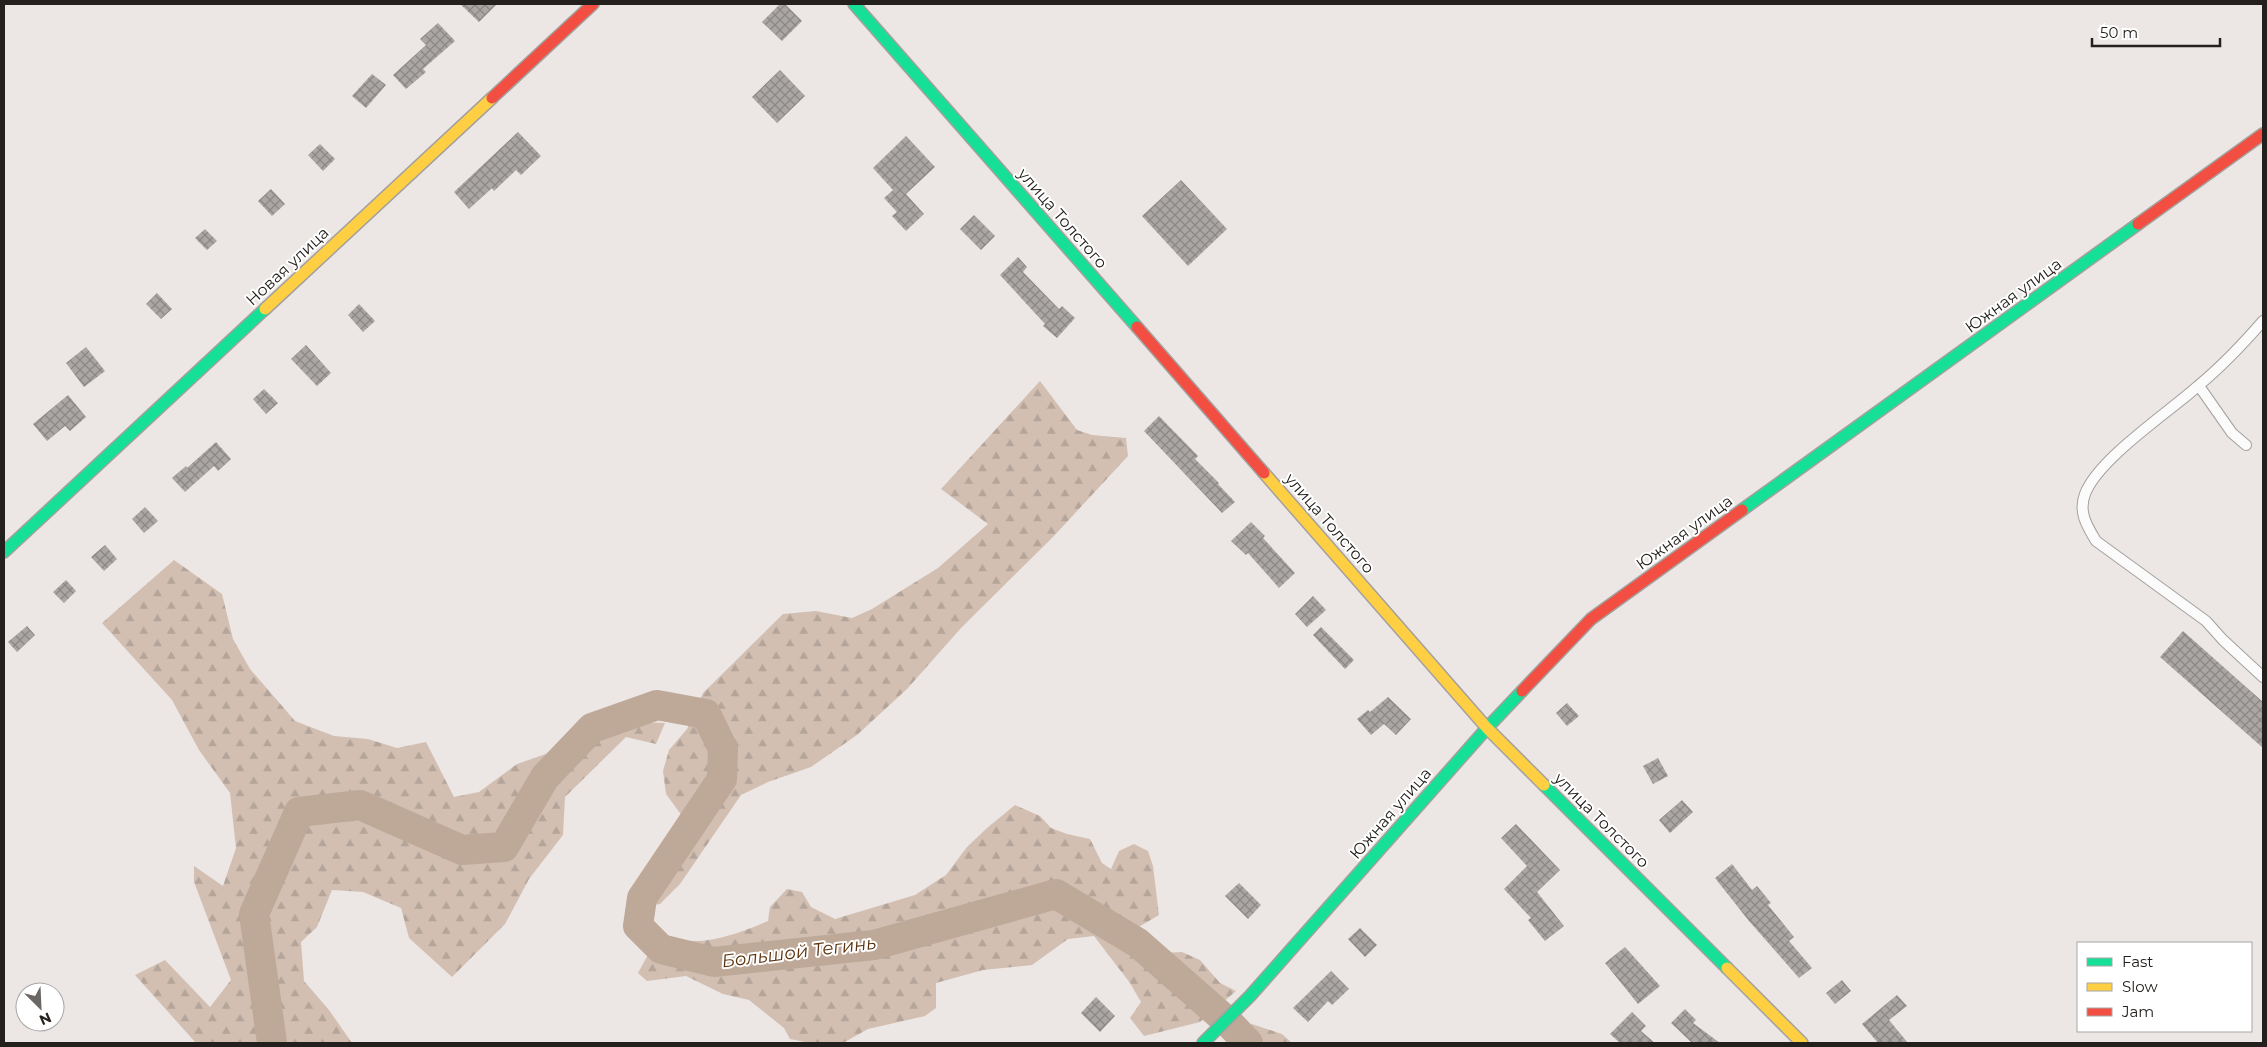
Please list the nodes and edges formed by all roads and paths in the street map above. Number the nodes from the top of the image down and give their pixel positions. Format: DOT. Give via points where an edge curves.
graph roads {
  1 [pos="593,4"];
  2 [pos="854,4"];
  3 [pos="2263,134"];
  4 [pos="2263,321"];
  5 [pos="2199,386"];
  6 [pos="2246,445"];
  7 [pos="4,552"];
  8 [pos="2263,677"];
  9 [pos="1487,728"];
  10 [pos="1203,1043"];
  11 [pos="1802,1043"];
  1 -- 7 [label="street, Новая улица"];
  2 -- 9 [label="street, улица Толстого"];
  3 -- 9 [label="street, Южная улица" via="1591,619"];
  4 -- 5 [label="lane"];
  5 -- 6 [label="lane" via="2232,433"];
  5 -- 8 [label="lane" via="2129,443 2092,480 2084,495 2082,512 2096,541 2206,621"];
  9 -- 10 [label="street, Южная улица" via="1250,996"];
  9 -- 11 [label="street, улица Толстого"];
}
